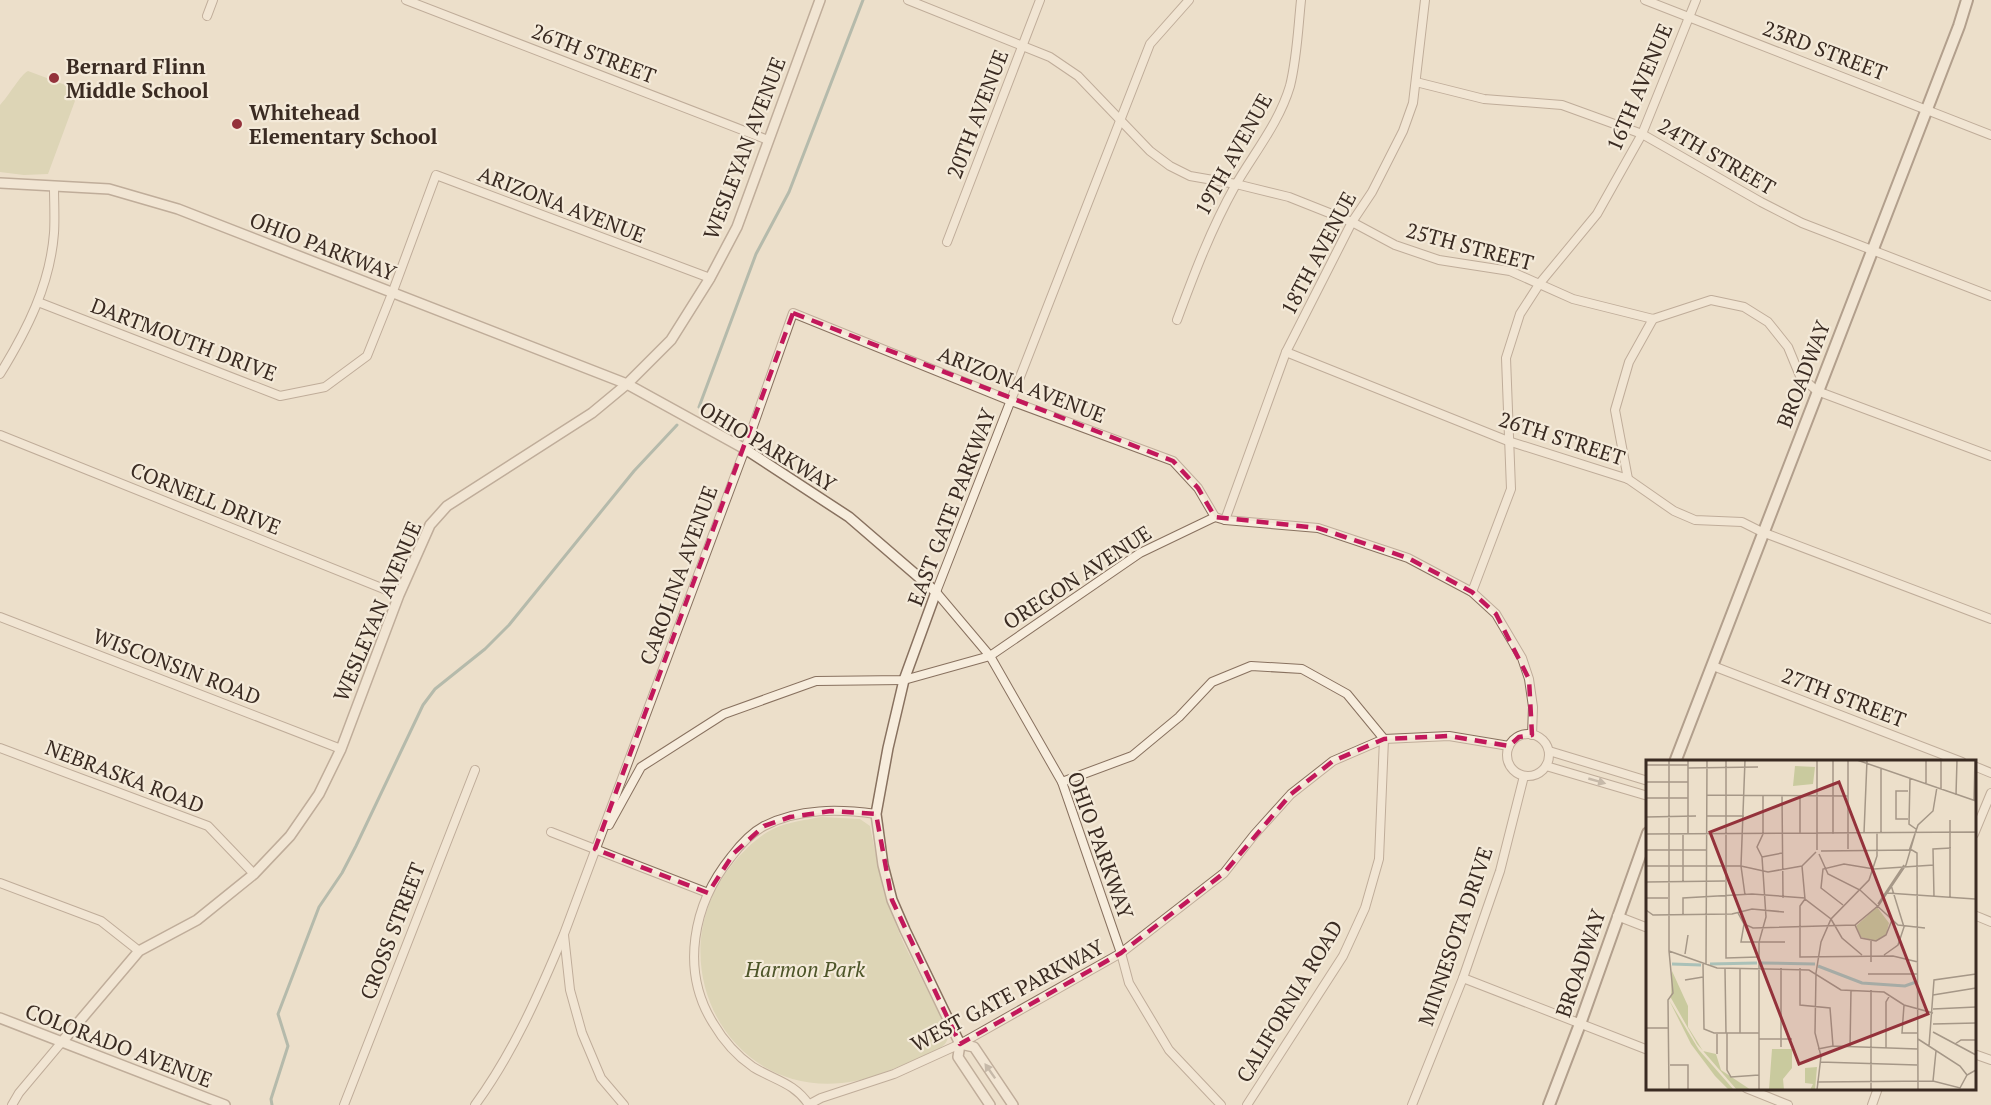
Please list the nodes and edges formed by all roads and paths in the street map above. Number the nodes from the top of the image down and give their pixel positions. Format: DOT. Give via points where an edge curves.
graph roads {
  1 [pos="213,0"];
  2 [pos="406,0"];
  3 [pos="820,0"];
  4 [pos="911,0"];
  5 [pos="1040,0"];
  6 [pos="1189,0"];
  7 [pos="1300,0"];
  8 [pos="1425,0"];
  9 [pos="1645,0"];
  10 [pos="1696,0"];
  11 [pos="1966,0"];
  12 [pos="207,16"];
  13 [pos="1689,17"];
  14 [pos="1023,45"];
  15 [pos="1416,82"];
  16 [pos="1926,109"];
  17 [pos="1119,121"];
  18 [pos="1642,134"];
  19 [pos="1991,135"];
  20 [pos="768,140"];
  21 [pos="436,175"];
  22 [pos="0,183"];
  23 [pos="1236,184"];
  24 [pos="54,187"];
  25 [pos="1352,222"];
  26 [pos="947,242"];
  27 [pos="1872,252"];
  28 [pos="710,278"];
  29 [pos="1540,283"];
  30 [pos="393,291"];
  31 [pos="1991,296"];
  32 [pos="38,302"];
  33 [pos="793,313"];
  34 [pos="1653,319"];
  35 [pos="1177,320"];
  36 [pos="1286,352"];
  37 [pos="0,374"];
  38 [pos="627,384"];
  39 [pos="1817,391"];
  40 [pos="1011,401"];
  41 [pos="0,435"];
  42 [pos="1508,441"];
  43 [pos="745,449"];
  44 [pos="1991,456"];
  45 [pos="1628,479"];
  46 [pos="1215,517"];
  47 [pos="1225,520"];
  48 [pos="1762,532"];
  49 [pos="936,592"];
  50 [pos="1473,592"];
  51 [pos="399,595"];
  52 [pos="0,617"];
  53 [pos="1991,619"];
  54 [pos="990,656"];
  55 [pos="1713,666"];
  56 [pos="904,680"];
  57 [pos="1532,735"];
  58 [pos="1384,739"];
  59 [pos="1509,746"];
  60 [pos="0,748"];
  61 [pos="341,749"];
  62 [pos="1548,751"];
  63 [pos="1676,760"];
  64 [pos="1957,760"];
  65 [pos="1545,766"];
  66 [pos="1976,767"];
  67 [pos="475,770"];
  68 [pos="1991,773"];
  69 [pos="1524,776"];
  70 [pos="1646,781"];
  71 [pos="1062,782"];
  72 [pos="1991,793"];
  73 [pos="1646,796"];
  74 [pos="876,814"];
  75 [pos="1976,829"];
  76 [pos="551,832"];
  77 [pos="1646,836"];
  78 [pos="596,849"];
  79 [pos="254,874"];
  80 [pos="0,883"];
  81 [pos="708,893"];
  82 [pos="1617,916"];
  83 [pos="1976,916"];
  84 [pos="1991,922"];
  85 [pos="1646,928"];
  86 [pos="564,934"];
  87 [pos="139,951"];
  88 [pos="1121,953"];
  89 [pos="1463,978"];
  90 [pos="0,1018"];
  91 [pos="1580,1024"];
  92 [pos="61,1043"];
  93 [pos="960,1044"];
  94 [pos="1646,1050"];
  95 [pos="1976,1055"];
  96 [pos="1991,1060"];
  97 [pos="1749,1090"];
  98 [pos="1878,1090"];
  99 [pos="12,1105"];
  100 [pos="225,1105"];
  101 [pos="344,1105"];
  102 [pos="475,1105"];
  103 [pos="624,1105"];
  104 [pos="808,1105"];
  105 [pos="990,1105"];
  106 [pos="1013,1105"];
  107 [pos="1221,1105"];
  108 [pos="1247,1105"];
  109 [pos="1412,1105"];
  110 [pos="1549,1105"];
  111 [pos="1788,1105"];
  112 [pos="1872,1105"];
  1 -- 12 [label="street"];
  2 -- 20 [label="street, 26TH STREET"];
  3 -- 20 [label="street, WESLEYAN AVENUE"];
  4 -- 14 [label="street, 25TH STREET"];
  5 -- 14 [label="street, 20TH AVENUE"];
  6 -- 17 [label="street, EAST GATE PARKWAY" via="1150,44"];
  7 -- 23 [label="street, 19TH AVENUE" via="1289,87 1269,132"];
  8 -- 15 [label="street, 18TH AVENUE"];
  9 -- 13 [label="street, 23RD STREET"];
  10 -- 13 [label="street, 16TH AVENUE"];
  11 -- 16 [label="main road, BROADWAY"];
  13 -- 16 [label="street, 23RD STREET"];
  13 -- 18 [label="street, 16TH AVENUE"];
  14 -- 17 [label="street, 25TH STREET" via="1078,76"];
  14 -- 26 [label="street, 20TH AVENUE"];
  15 -- 18 [label="street, 24TH STREET" via="1484,99 1562,105"];
  15 -- 25 [label="street, 18TH AVENUE" via="1403,131"];
  16 -- 19 [label="street, 23RD STREET"];
  16 -- 27 [label="main road, BROADWAY"];
  17 -- 23 [label="street, 25TH STREET" via="1150,150 1190,176"];
  17 -- 40 [label="street, EAST GATE PARKWAY"];
  18 -- 27 [label="street, 24TH STREET" via="1761,202"];
  18 -- 29 [label="street, 16TH AVENUE" via="1596,214"];
  20 -- 28 [label="street, WESLEYAN AVENUE" via="737,227"];
  21 -- 28 [label="street, ARIZONA AVENUE"];
  21 -- 30 [label="street, DARTMOUTH DRIVE"];
  22 -- 24 [label="street, OHIO PARKWAY"];
  23 -- 25 [label="street, 25TH STREET" via="1289,197"];
  23 -- 35 [label="street, 19TH AVENUE" via="1206,243"];
  24 -- 30 [label="street, OHIO PARKWAY" via="110,189 178,209"];
  24 -- 32 [label="street" via="54,233"];
  25 -- 29 [label="street, 25TH STREET" via="1395,245 1439,260 1510,271"];
  25 -- 36 [label="street, 18TH AVENUE"];
  27 -- 31 [label="street, 24TH STREET"];
  27 -- 39 [label="main road, BROADWAY"];
  28 -- 38 [label="street, WESLEYAN AVENUE" via="671,340"];
  29 -- 34 [label="street, 25TH STREET" via="1573,299"];
  29 -- 42 [label="street, 16TH AVENUE" via="1520,314 1506,358"];
  30 -- 32 [label="street, DARTMOUTH DRIVE" via="367,356 325,387 280,396"];
  30 -- 38 [label="street, OHIO PARKWAY"];
  32 -- 37 [label="street"];
  33 -- 40 [label="street, ARIZONA AVENUE"];
  33 -- 43 [label="street, CAROLINA AVENUE"];
  34 -- 39 [label="street" via="1711,300 1744,307 1767,322 1788,347 1800,376"];
  34 -- 45 [label="street" via="1629,362 1615,410"];
  36 -- 42 [label="street, 26TH STREET"];
  36 -- 47 [label="street, 18TH AVENUE"];
  38 -- 43 [label="street, OHIO PARKWAY"];
  38 -- 51 [label="street, WESLEYAN AVENUE" via="592,413 447,506 430,525"];
  39 -- 44 [label="street"];
  39 -- 48 [label="main road, BROADWAY"];
  40 -- 46 [label="street, ARIZONA AVENUE" via="1173,460 1198,488"];
  40 -- 49 [label="street, EAST GATE PARKWAY"];
  41 -- 51 [label="street, CORNELL DRIVE"];
  42 -- 45 [label="street, 26TH STREET"];
  42 -- 50 [label="street, 16TH AVENUE" via="1511,489"];
  43 -- 49 [label="street, OHIO PARKWAY" via="849,516"];
  43 -- 78 [label="street, CAROLINA AVENUE"];
  45 -- 48 [label="street, 26TH STREET" via="1674,512 1695,520 1742,522"];
  46 -- 47 [label="street"];
  46 -- 54 [label="street, OREGON AVENUE" via="1140,552"];
  47 -- 50 [label="street" via="1317,528 1408,558"];
  48 -- 53 [label="street, 26TH STREET"];
  48 -- 55 [label="main road, BROADWAY"];
  49 -- 54 [label="street, OHIO PARKWAY"];
  49 -- 56 [label="street, EAST GATE PARKWAY"];
  50 -- 57 [label="street" via="1497,614 1522,658 1533,707"];
  51 -- 61 [label="street, WESLEYAN AVENUE"];
  52 -- 61 [label="street, WISCONSIN ROAD"];
  54 -- 56 [label="street, OREGON AVENUE"];
  54 -- 71 [label="street, OHIO PARKWAY"];
  55 -- 63 [label="main road, BROADWAY"];
  55 -- 64 [label="street, 27TH STREET"];
  56 -- 74 [label="street, EAST GATE PARKWAY"];
  56 -- 78 [label="street, OREGON AVENUE" via="816,681 724,714 641,766"];
  57 -- 59 [label="street" via="1519,737"];
  57 -- 62 [label="street" via="1543,740"];
  58 -- 59 [label="street, WEST GATE PARKWAY" via="1449,736"];
  58 -- 71 [label="street" via="1347,694 1302,669 1251,666 1212,682 1179,717 1132,756"];
  58 -- 88 [label="street, WEST GATE PARKWAY" via="1333,761 1291,794 1224,873"];
  58 -- 108 [label="street, CALIFORNIA ROAD" via="1379,859 1365,908 1343,956"];
  59 -- 69 [label="street" via="1509,765"];
  60 -- 79 [label="street, NEBRASKA ROAD" via="208,826"];
  61 -- 79 [label="street, WESLEYAN AVENUE" via="319,794 290,837"];
  62 -- 65 [label="street"];
  62 -- 70 [label="street"];
  65 -- 69 [label="street" via="1537,774"];
  65 -- 73 [label="street, one-way"];
  66 -- 68 [label="street"];
  67 -- 101 [label="street, CROSS STREET"];
  69 -- 89 [label="street, MINNESOTA DRIVE" via="1500,871"];
  71 -- 88 [label="street, OHIO PARKWAY"];
  72 -- 75 [label="street"];
  74 -- 81 [label="street" via="816,811 764,826 734,853"];
  74 -- 93 [label="street, EAST GATE PARKWAY" via="892,900"];
  76 -- 78 [label="street"];
  77 -- 82 [label="main road, BROADWAY"];
  78 -- 81 [label="street"];
  78 -- 86 [label="street, CAROLINA AVENUE"];
  79 -- 87 [label="street, WESLEYAN AVENUE" via="197,920"];
  80 -- 87 [label="street" via="101,921"];
  81 -- 104 [label="street" via="696,927 694,950 699,991 708,1015 743,1059 796,1089"];
  82 -- 85 [label="street"];
  82 -- 91 [label="main road, BROADWAY"];
  83 -- 84 [label="street"];
  86 -- 102 [label="street, CAROLINA AVENUE" via="533,1006"];
  86 -- 103 [label="street" via="570,990 582,1033 601,1078"];
  87 -- 92 [label="street, WESLEYAN AVENUE"];
  88 -- 93 [label="street, WEST GATE PARKWAY"];
  88 -- 107 [label="street, OHIO PARKWAY" via="1128,982 1169,1050"];
  89 -- 91 [label="street"];
  89 -- 109 [label="street, MINNESOTA DRIVE"];
  90 -- 92 [label="street, COLORADO AVENUE"];
  91 -- 94 [label="street"];
  91 -- 110 [label="main road, BROADWAY"];
  92 -- 99 [label="street, WESLEYAN AVENUE"];
  92 -- 100 [label="street, COLORADO AVENUE"];
  93 -- 104 [label="street, WEST GATE PARKWAY" via="894,1074"];
  93 -- 105 [label="street, EAST GATE PARKWAY" via="958,1057"];
  106 -- 93 [label="street, EAST GATE PARKWAY, one-way" via="974,1047"];
  95 -- 96 [label="street"];
  97 -- 111 [label="street"];
  98 -- 112 [label="street"];
}
